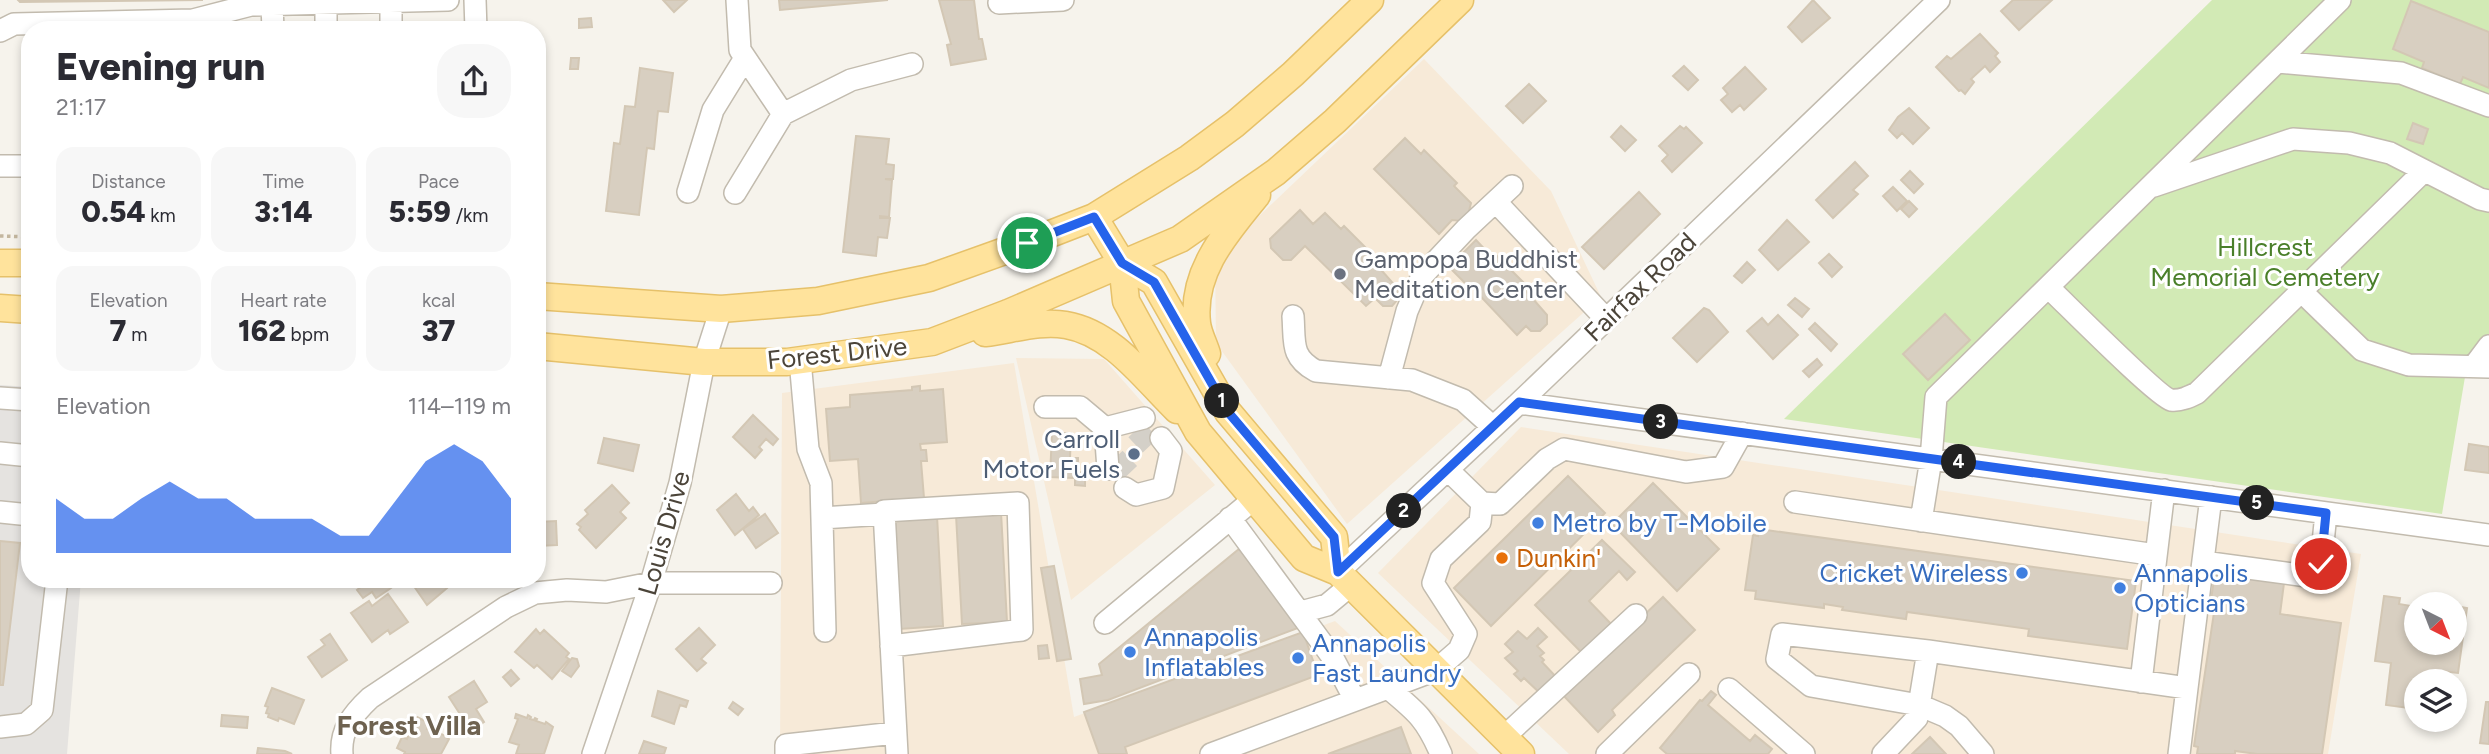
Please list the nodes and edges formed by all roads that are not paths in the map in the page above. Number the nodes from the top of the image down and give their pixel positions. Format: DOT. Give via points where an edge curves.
graph roads {
  1 [pos="448,0"];
  2 [pos="475,0"];
  3 [pos="737,0"];
  4 [pos="1063,0"];
  5 [pos="1370,0"];
  6 [pos="1460,0"];
  7 [pos="1939,0"];
  8 [pos="2340,0"];
  9 [pos="391,1"];
  10 [pos="999,2"];
  11 [pos="326,4"];
  12 [pos="272,5"];
  13 [pos="148,21"];
  14 [pos="196,21"];
  15 [pos="211,21"];
  16 [pos="273,21"];
  17 [pos="326,21"];
  18 [pos="391,21"];
  19 [pos="476,21"];
  20 [pos="21,24"];
  21 [pos="0,30"];
  22 [pos="745,58"];
  23 [pos="2278,62"];
  24 [pos="912,64"];
  25 [pos="2489,106"];
  26 [pos="783,114"];
  27 [pos="0,166"];
  28 [pos="21,166"];
  29 [pos="2424,171"];
  30 [pos="1276,172"];
  31 [pos="1512,186"];
  32 [pos="2149,188"];
  33 [pos="688,192"];
  34 [pos="735,193"];
  35 [pos="2489,201"];
  36 [pos="1496,202"];
  37 [pos="1094,217"];
  38 [pos="0,263"];
  39 [pos="21,263"];
  40 [pos="1122,263"];
  41 [pos="2048,287"];
  42 [pos="2301,291"];
  43 [pos="546,297"];
  44 [pos="0,308"];
  45 [pos="21,309"];
  46 [pos="721,309"];
  47 [pos="1293,316"];
  48 [pos="1606,319"];
  49 [pos="932,342"];
  50 [pos="2489,346"];
  51 [pos="546,347"];
  52 [pos="800,360"];
  53 [pos="704,362"];
  54 [pos="2481,366"];
  55 [pos="1389,378"];
  56 [pos="0,398"];
  57 [pos="21,399"];
  58 [pos="1519,402"];
  59 [pos="1045,407"];
  60 [pos="1228,412"];
  61 [pos="1140,424"];
  62 [pos="1493,427"];
  63 [pos="1105,428"];
  64 [pos="1198,432"];
  65 [pos="1742,433"];
  66 [pos="1157,444"];
  67 [pos="0,453"];
  68 [pos="21,455"];
  69 [pos="1931,459"];
  70 [pos="1111,463"];
  71 [pos="1448,470"];
  72 [pos="1129,483"];
  73 [pos="2164,490"];
  74 [pos="2211,497"];
  75 [pos="1254,499"];
  76 [pos="1795,502"];
  77 [pos="1482,503"];
  78 [pos="0,512"];
  79 [pos="2326,513"];
  80 [pos="21,514"];
  81 [pos="884,514"];
  82 [pos="1230,518"];
  83 [pos="822,519"];
  84 [pos="1921,520"];
  85 [pos="2489,535"];
  86 [pos="2156,555"];
  87 [pos="2203,562"];
  88 [pos="1345,579"];
  89 [pos="651,583"];
  90 [pos="771,583"];
  91 [pos="56,588"];
  92 [pos="1301,612"];
  93 [pos="1636,615"];
  94 [pos="1105,624"];
  95 [pos="825,631"];
  96 [pos="891,646"];
  97 [pos="1928,652"];
  98 [pos="1436,670"];
  99 [pos="1689,674"];
  100 [pos="2141,682"];
  101 [pos="1388,688"];
  102 [pos="2187,688"];
  103 [pos="1729,689"];
  104 [pos="1355,701"];
  105 [pos="1919,705"];
  106 [pos="0,727"];
  107 [pos="896,744"];
  108 [pos="1512,746"];
  109 [pos="342,754"];
  110 [pos="593,754"];
  111 [pos="786,754"];
  112 [pos="1211,754"];
  113 [pos="1441,754"];
  114 [pos="1607,754"];
  115 [pos="1804,754"];
  116 [pos="1884,754"];
  117 [pos="1983,754"];
  118 [pos="2179,754"];
  1 -- 9 [label="street"];
  2 -- 19 [label="street"];
  3 -- 22 [label="street" via="740,50"];
  4 -- 10 [label="street"];
  5 -- 37 [label="main road, Forest Drive" via="1235,124"];
  6 -- 30 [label="main road"];
  7 -- 48 [label="street, Fairfax Road"];
  8 -- 23 [label="street"];
  9 -- 11 [label="street"];
  9 -- 18 [label="street"];
  11 -- 12 [label="street"];
  11 -- 17 [label="street"];
  12 -- 15 [label="street" via="251,5"];
  12 -- 16 [label="street"];
  13 -- 14 [label="street"];
  20 -- 21 [label="street"];
  22 -- 26 [label="street"];
  22 -- 33 [label="street" via="713,110"];
  23 -- 25 [label="street" via="2401,73"];
  23 -- 32 [label="street"];
  24 -- 26 [label="street" via="851,80"];
  26 -- 34 [label="street"];
  27 -- 28 [label="street"];
  29 -- 32 [label="street" via="2380,150 2293,139"];
  29 -- 35 [label="street"];
  29 -- 42 [label="street"];
  30 -- 40 [label="main road, Forest Drive" via="1180,239"];
  30 -- 60 [label="main road" via="1215,250 1200,281 1197,325"];
  31 -- 36 [label="street"];
  32 -- 41 [label="street"];
  36 -- 48 [label="street"];
  36 -- 55 [label="street" via="1422,276"];
  37 -- 40 [label="main road"];
  37 -- 46 [label="main road, Forest Drive" via="929,278 818,301"];
  38 -- 39 [label="main road"];
  40 -- 49 [label="main road, Forest Drive"];
  40 -- 60 [label="main road" via="1154,282"];
  40 -- 64 [label="main road" via="1126,301"];
  41 -- 42 [label="street" via="2169,400 2197,393"];
  41 -- 69 [label="street" via="1936,397"];
  42 -- 54 [label="street" via="2362,351 2409,365"];
  43 -- 46 [label="main road, Forest Drive"];
  44 -- 45 [label="main road"];
  46 -- 53 [label="street, Louis Drive"];
  47 -- 55 [label="street" via="1296,353 1302,364 1316,370"];
  48 -- 58 [label="street, Fairfax Road"];
  49 -- 52 [label="main road, Forest Drive"];
  49 -- 64 [label="main road" via="1042,324 1065,324 1090,332 1115,349"];
  50 -- 54 [label="street"];
  51 -- 53 [label="main road, Forest Drive"];
  52 -- 53 [label="main road, Forest Drive"];
  52 -- 83 [label="street" via="808,449 821,483"];
  53 -- 89 [label="street, Louis Drive" via="680,483"];
  55 -- 62 [label="street" via="1412,380 1464,400"];
  56 -- 57 [label="street"];
  58 -- 62 [label="street, Fairfax Road"];
  58 -- 65 [label="street"];
  59 -- 63 [label="street" via="1080,407"];
  60 -- 88 [label="main road" via="1334,537"];
  61 -- 63 [label="street"];
  62 -- 71 [label="street, Fairfax Road"];
  63 -- 70 [label="street"];
  64 -- 75 [label="main road"];
  65 -- 69 [label="street"];
  65 -- 77 [label="street" via="1723,467 1686,472 1564,449 1500,504"];
  66 -- 72 [label="street" via="1171,451 1163,488 1136,495"];
  67 -- 68 [label="street"];
  69 -- 73 [label="street"];
  69 -- 84 [label="street"];
  71 -- 77 [label="street"];
  71 -- 88 [label="street, Fairfax Road"];
  73 -- 74 [label="street"];
  73 -- 86 [label="street"];
  74 -- 79 [label="street"];
  74 -- 87 [label="street"];
  75 -- 82 [label="street"];
  75 -- 88 [label="main road" via="1304,558"];
  76 -- 84 [label="street"];
  77 -- 98 [label="street" via="1480,522 1441,559 1433,583 1466,634 1459,650"];
  78 -- 80 [label="street"];
  79 -- 85 [label="street"];
  79 -- 87 [label="street" via="2321,564 2307,576"];
  81 -- 83 [label="street"];
  81 -- 96 [label="street"];
  81 -- 96 [label="street" via="1018,503 1022,630"];
  82 -- 92 [label="street"];
  82 -- 94 [label="street"];
  83 -- 95 [label="street"];
  84 -- 86 [label="street"];
  86 -- 100 [label="street"];
  87 -- 102 [label="street"];
  88 -- 92 [label="street, Fairfax Road" via="1326,605"];
  88 -- 98 [label="main road"];
  89 -- 90 [label="street"];
  89 -- 109 [label="street" via="606,592 535,593 506,607 370,698 354,713 345,731"];
  89 -- 110 [label="street, Louis Drive"];
  91 -- 106 [label="street" via="42,710 26,724"];
  92 -- 104 [label="street"];
  93 -- 108 [label="street"];
  96 -- 107 [label="street"];
  97 -- 100 [label="street"];
  97 -- 105 [label="street"];
  97 -- 105 [label="street" via="1782,634 1777,659 1811,686"];
  98 -- 101 [label="street"];
  98 -- 108 [label="main road"];
  99 -- 114 [label="street"];
  100 -- 102 [label="street"];
  101 -- 104 [label="street"];
  101 -- 113 [label="street" via="1425,722"];
  102 -- 118 [label="street"];
  103 -- 115 [label="street"];
  104 -- 112 [label="street"];
  105 -- 116 [label="street" via="1917,718"];
  105 -- 117 [label="street" via="1959,726"];
  107 -- 111 [label="street" via="786,745"];
}
